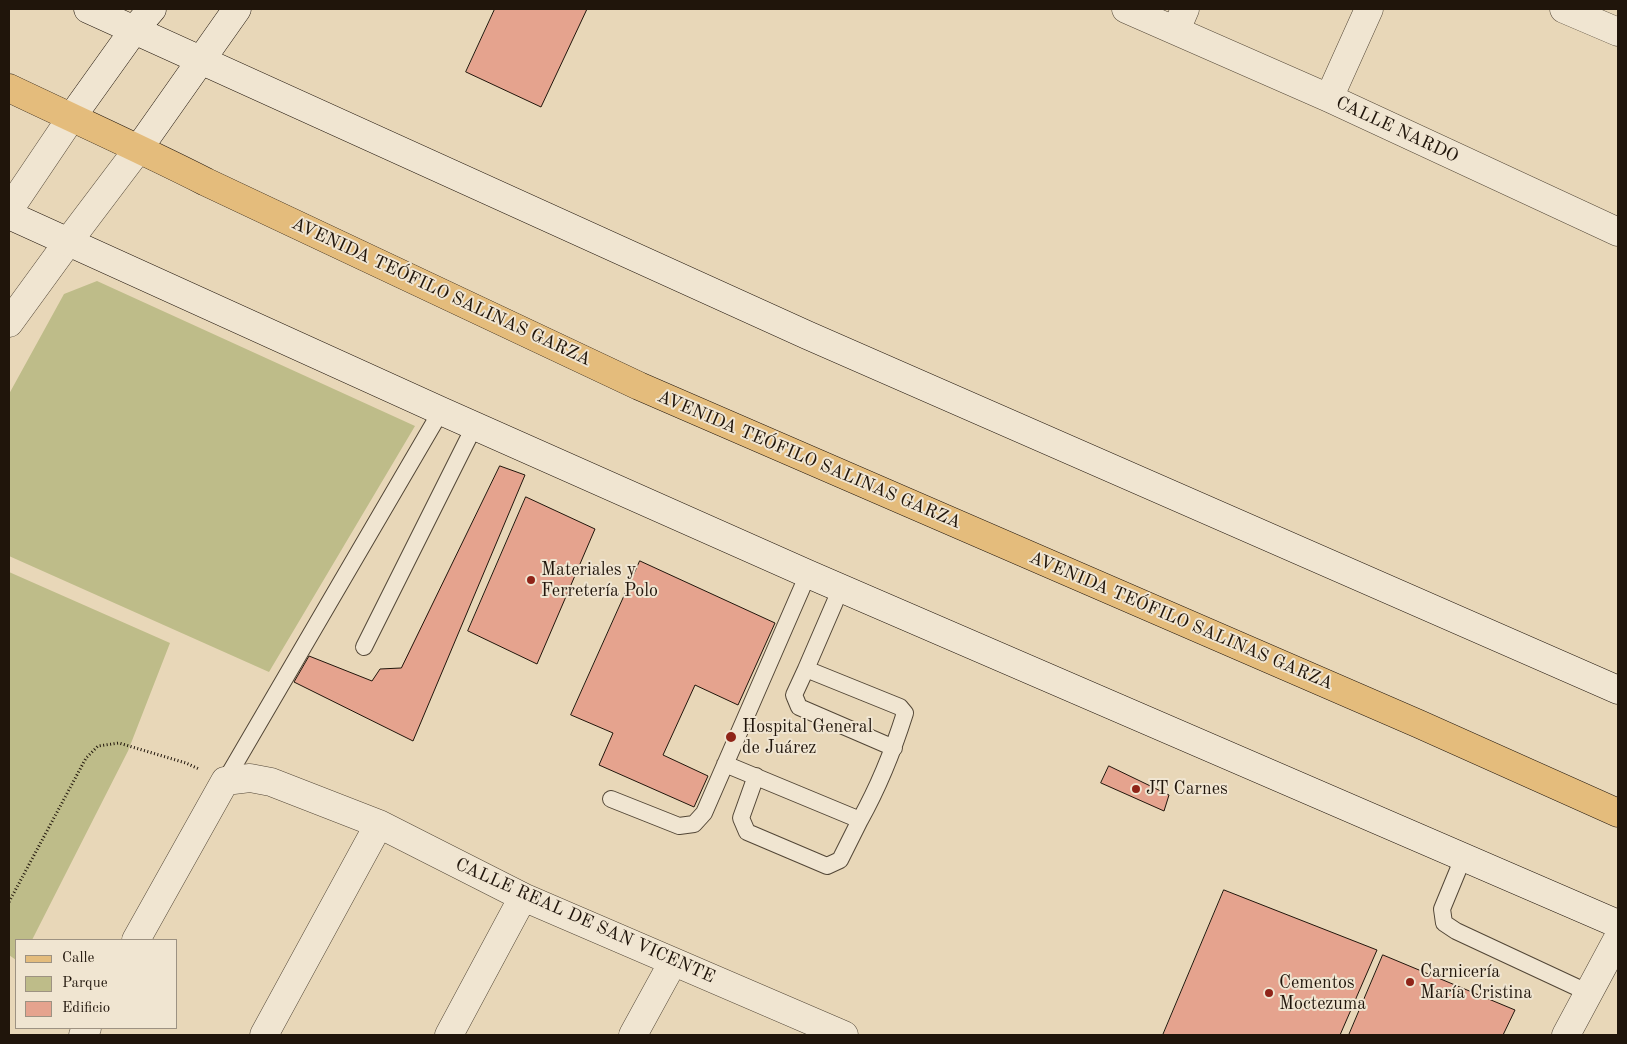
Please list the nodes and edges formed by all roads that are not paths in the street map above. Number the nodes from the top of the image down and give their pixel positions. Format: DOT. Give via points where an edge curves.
graph roads {
  1 [pos="88,9"];
  2 [pos="152,9"];
  3 [pos="237,9"];
  4 [pos="1126,9"];
  5 [pos="1369,9"];
  6 [pos="1564,9"];
  7 [pos="1180,19"];
  8 [pos="134,30"];
  9 [pos="1618,32"];
  10 [pos="200,61"];
  11 [pos="9,88"];
  12 [pos="1329,98"];
  13 [pos="72,118"];
  14 [pos="139,148"];
  15 [pos="9,210"];
  16 [pos="9,215"];
  17 [pos="1618,232"];
  18 [pos="68,242"];
  19 [pos="10,318"];
  20 [pos="441,411"];
  21 [pos="475,425"];
  22 [pos="808,574"];
  23 [pos="841,588"];
  24 [pos="364,647"];
  25 [pos="806,669"];
  26 [pos="1618,690"];
  27 [pos="894,748"];
  28 [pos="725,764"];
  29 [pos="756,776"];
  30 [pos="225,781"];
  31 [pos="611,799"];
  32 [pos="1618,813"];
  33 [pos="860,820"];
  34 [pos="379,824"];
  35 [pos="1464,858"];
  36 [pos="523,897"];
  37 [pos="1618,924"];
  38 [pos="1618,938"];
  39 [pos="137,939"];
  40 [pos="673,962"];
  41 [pos="1589,993"];
  42 [pos="815,1030"];
  43 [pos="264,1035"];
  44 [pos="449,1035"];
  45 [pos="633,1035"];
  46 [pos="844,1035"];
  47 [pos="1566,1035"];
  1 -- 8 [label="street"];
  2 -- 8 [label="street"];
  3 -- 10 [label="street"];
  4 -- 7 [label="street, CALLE NARDO"];
  5 -- 12 [label="street"];
  6 -- 9 [label="street"];
  7 -- 12 [label="street, CALLE NARDO"];
  8 -- 10 [label="street"];
  8 -- 13 [label="street"];
  10 -- 14 [label="street"];
  10 -- 26 [label="street" via="807,335"];
  11 -- 13 [label="main road, AVENIDA TEÓFILO SALINAS GARZA"];
  12 -- 17 [label="street, CALLE NARDO"];
  13 -- 14 [label="main road, AVENIDA TEÓFILO SALINAS GARZA"];
  13 -- 15 [label="street"];
  14 -- 18 [label="street"];
  14 -- 32 [label="main road, AVENIDA TEÓFILO SALINAS GARZA" via="639,386"];
  16 -- 18 [label="street"];
  18 -- 19 [label="street"];
  18 -- 20 [label="street"];
  20 -- 21 [label="street"];
  20 -- 30 [label="lane"];
  21 -- 22 [label="street"];
  21 -- 24 [label="lane"];
  22 -- 23 [label="street"];
  22 -- 28 [label="lane"];
  23 -- 25 [label="lane"];
  23 -- 35 [label="street"];
  25 -- 27 [label="lane" via="794,695 799,707"];
  25 -- 27 [label="lane" via="900,707 905,714"];
  27 -- 33 [label="lane"];
  28 -- 29 [label="lane"];
  28 -- 31 [label="lane" via="704,813 694,824 679,826"];
  29 -- 33 [label="lane"];
  29 -- 33 [label="lane" via="741,818 746,832 827,866 840,860"];
  30 -- 34 [label="street, CALLE REAL DE SAN VICENTE" via="250,778 271,782"];
  30 -- 39 [label="street"];
  34 -- 36 [label="street, CALLE REAL DE SAN VICENTE"];
  34 -- 43 [label="street"];
  35 -- 37 [label="street"];
  35 -- 41 [label="lane" via="1442,909 1444,924"];
  36 -- 40 [label="street, CALLE REAL DE SAN VICENTE"];
  36 -- 44 [label="street"];
  38 -- 41 [label="street"];
  40 -- 42 [label="street, CALLE REAL DE SAN VICENTE"];
  40 -- 45 [label="street"];
  41 -- 47 [label="street"];
  42 -- 46 [label="street, CALLE REAL DE SAN VICENTE"];
}
